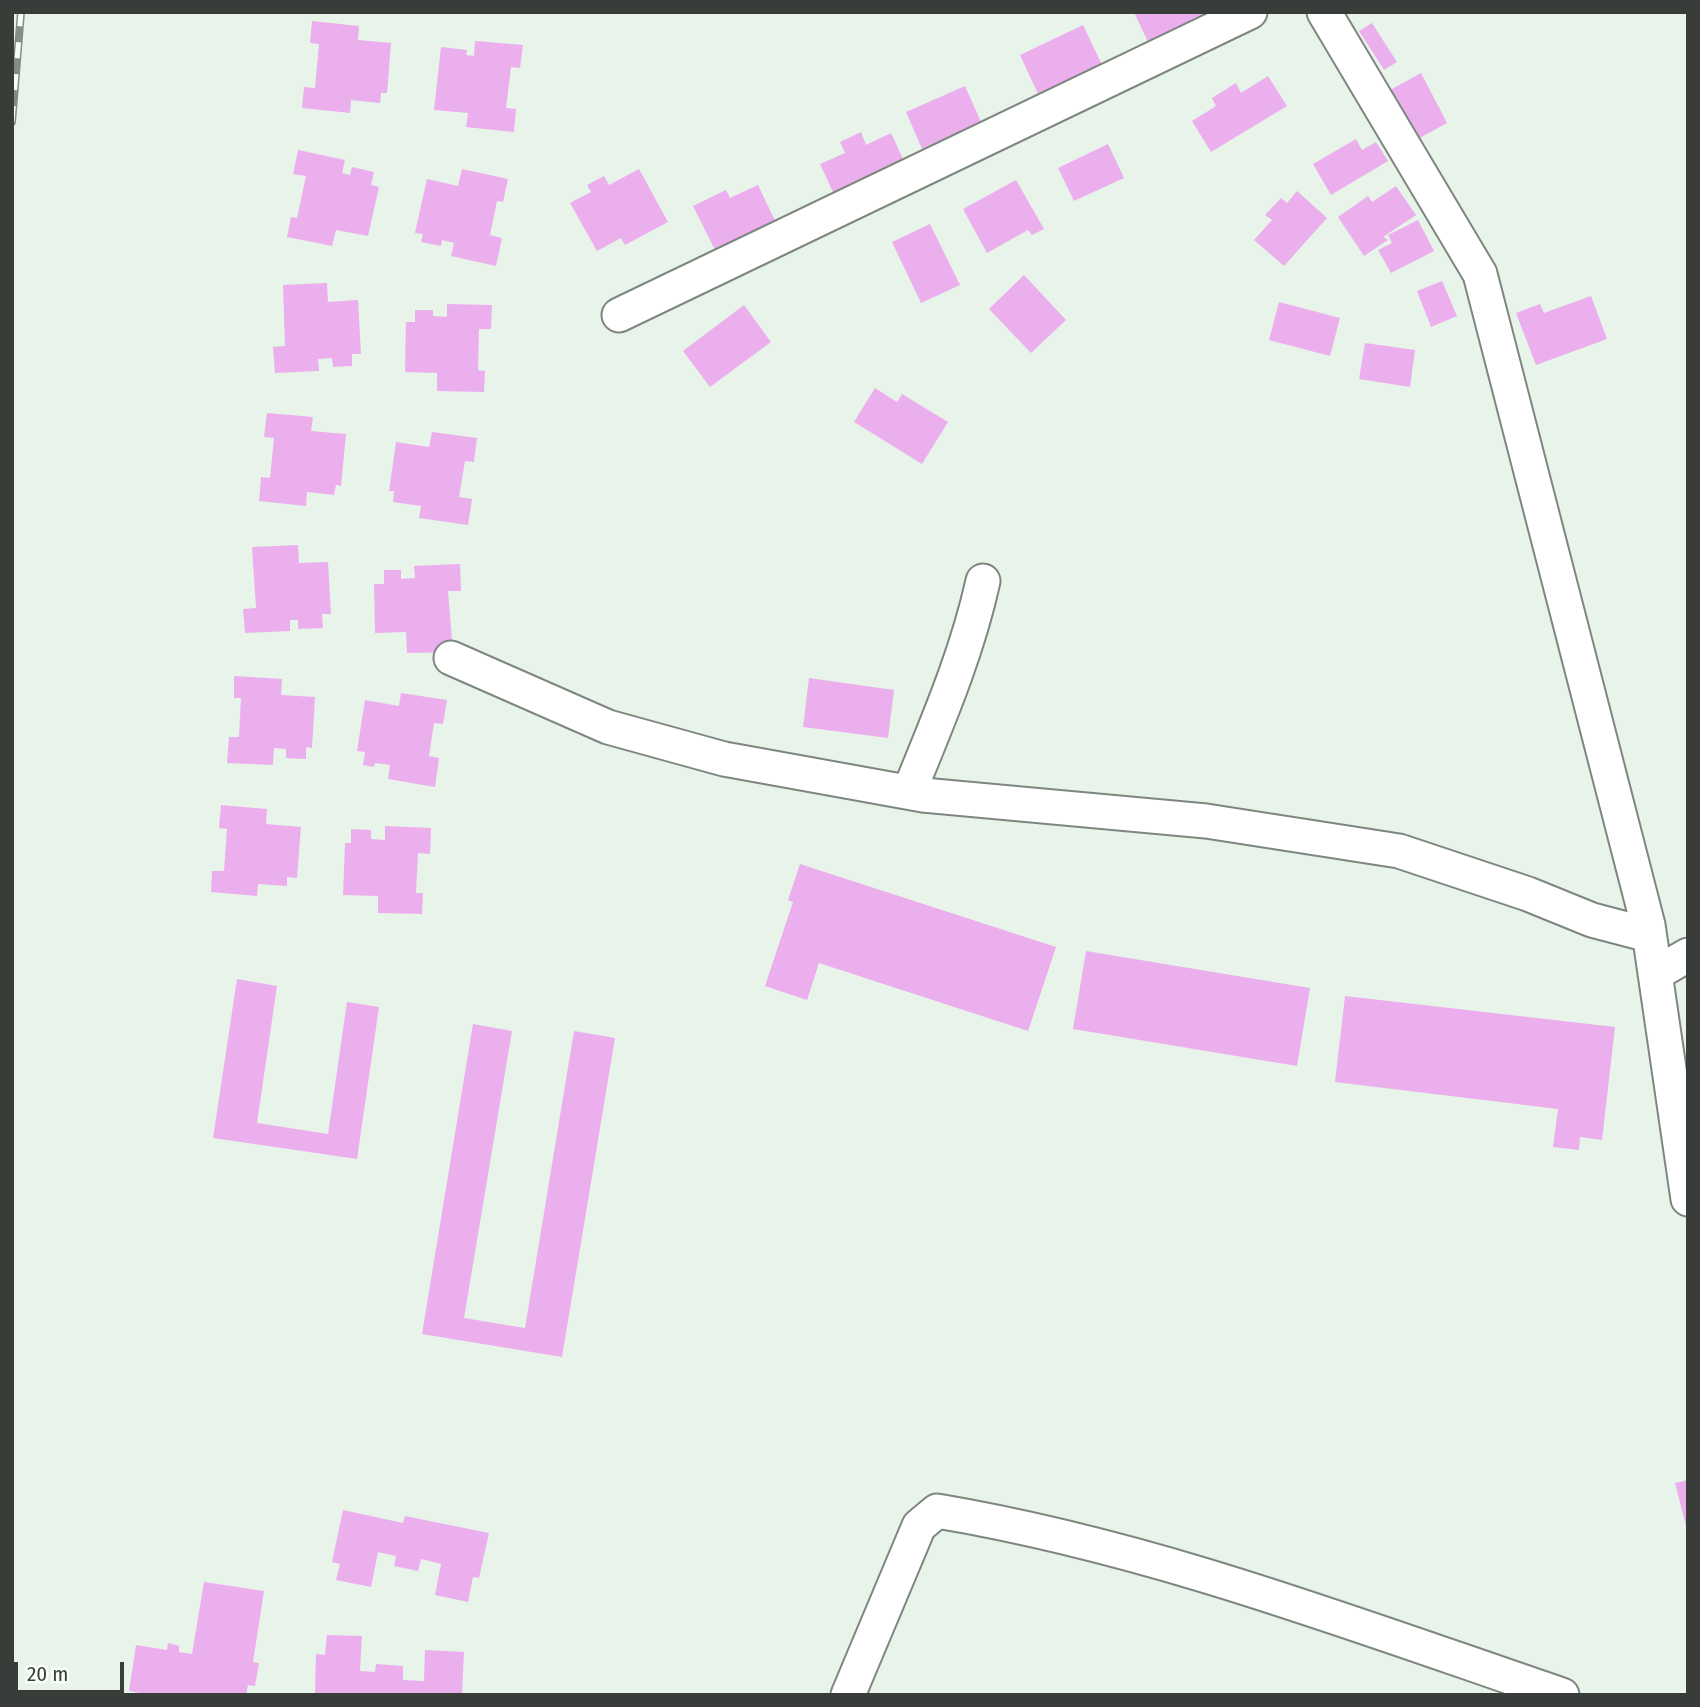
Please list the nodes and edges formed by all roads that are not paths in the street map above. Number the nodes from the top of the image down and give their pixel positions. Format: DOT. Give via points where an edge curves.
graph roads {
  1 [pos="1250,12"];
  2 [pos="1324,12"];
  3 [pos="619,315"];
  4 [pos="983,581"];
  5 [pos="451,659"];
  6 [pos="909,792"];
  7 [pos="1649,935"];
  8 [pos="1688,955"];
  9 [pos="1655,974"];
  10 [pos="1688,1199"];
  11 [pos="848,1695"];
  12 [pos="1562,1695"];
  1 -- 3 [label="street"];
  2 -- 7 [label="street" via="1480,274"];
  4 -- 6 [label="street" via="947,699"];
  5 -- 6 [label="street" via="608,727 724,759"];
  6 -- 7 [label="street" via="1206,821 1399,851 1592,920"];
  7 -- 9 [label="street"];
  8 -- 9 [label="street"];
  9 -- 10 [label="street"];
  11 -- 12 [label="street" via="919,1526 937,1511 1000,1521 1198,1571"];
}
